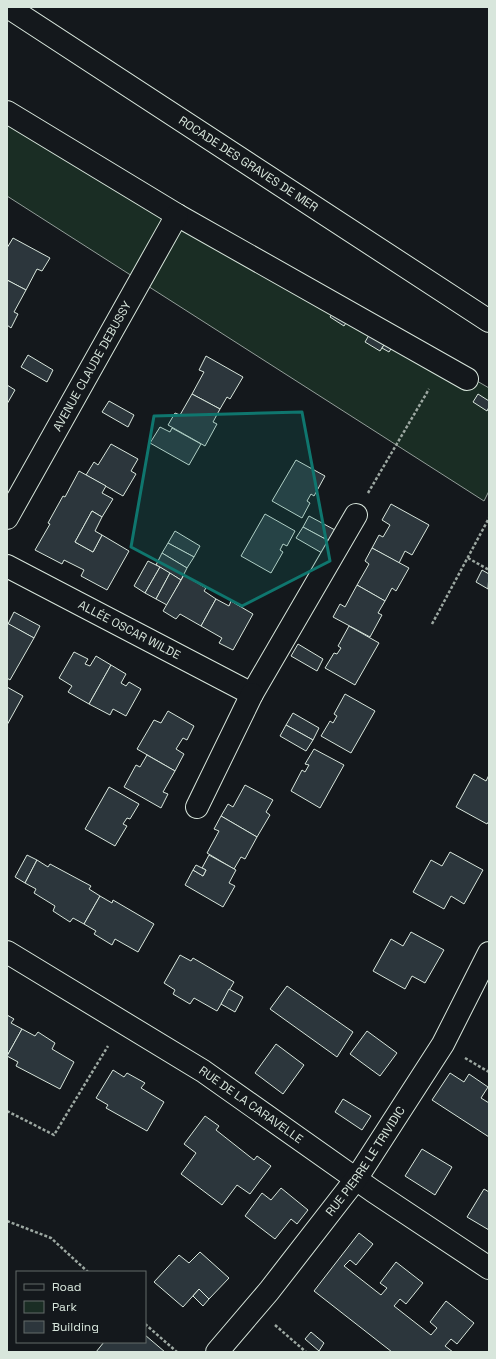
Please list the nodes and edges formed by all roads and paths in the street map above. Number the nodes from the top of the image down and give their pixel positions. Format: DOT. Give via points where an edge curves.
graph roads {
  1 [pos="8,7"];
  2 [pos="7,112"];
  3 [pos="177,215"];
  4 [pos="489,321"];
  5 [pos="442,366"];
  6 [pos="466,379"];
  7 [pos="356,515"];
  8 [pos="7,518"];
  9 [pos="489,518"];
  10 [pos="468,558"];
  11 [pos="7,566"];
  12 [pos="489,570"];
  13 [pos="432,624"];
  14 [pos="252,694"];
  15 [pos="197,807"];
  16 [pos="7,952"];
  17 [pos="489,953"];
  18 [pos="123,1022"];
  19 [pos="7,1111"];
  20 [pos="356,1179"];
  21 [pos="7,1221"];
  22 [pos="489,1268"];
  23 [pos="87,1271"];
  24 [pos="255,1308"];
  25 [pos="146,1325"];
  26 [pos="176,1352"];
  27 [pos="217,1352"];
  28 [pos="306,1352"];
  1 -- 4 [label="street, ROCADE DES GRAVES DE MER"];
  2 -- 3 [label="street"];
  3 -- 5 [label="street"];
  3 -- 8 [label="street, AVENUE CLAUDE DEBUSSY"];
  5 -- 6 [label="street"];
  5 -- 7 [label="path"];
  7 -- 14 [label="street"];
  9 -- 10 [label="path"];
  10 -- 12 [label="path"];
  10 -- 13 [label="path"];
  11 -- 14 [label="street, ALLÉE OSCAR WILDE"];
  14 -- 15 [label="street"];
  16 -- 18 [label="street, RUE DE LA CARAVELLE"];
  17 -- 20 [label="street, RUE PIERRE LE TRIVIDIC" via="442,1044"];
  18 -- 19 [label="path" via="54,1135"];
  18 -- 20 [label="street, RUE DE LA CARAVELLE" via="203,1071"];
  20 -- 22 [label="street, RUE DE LA CARAVELLE"];
  20 -- 24 [label="street, RUE PIERRE LE TRIVIDIC"];
  21 -- 23 [label="path" via="50,1238"];
  24 -- 27 [label="street, RUE PIERRE LE TRIVIDIC"];
  24 -- 28 [label="path"];
  25 -- 26 [label="path"];
}
